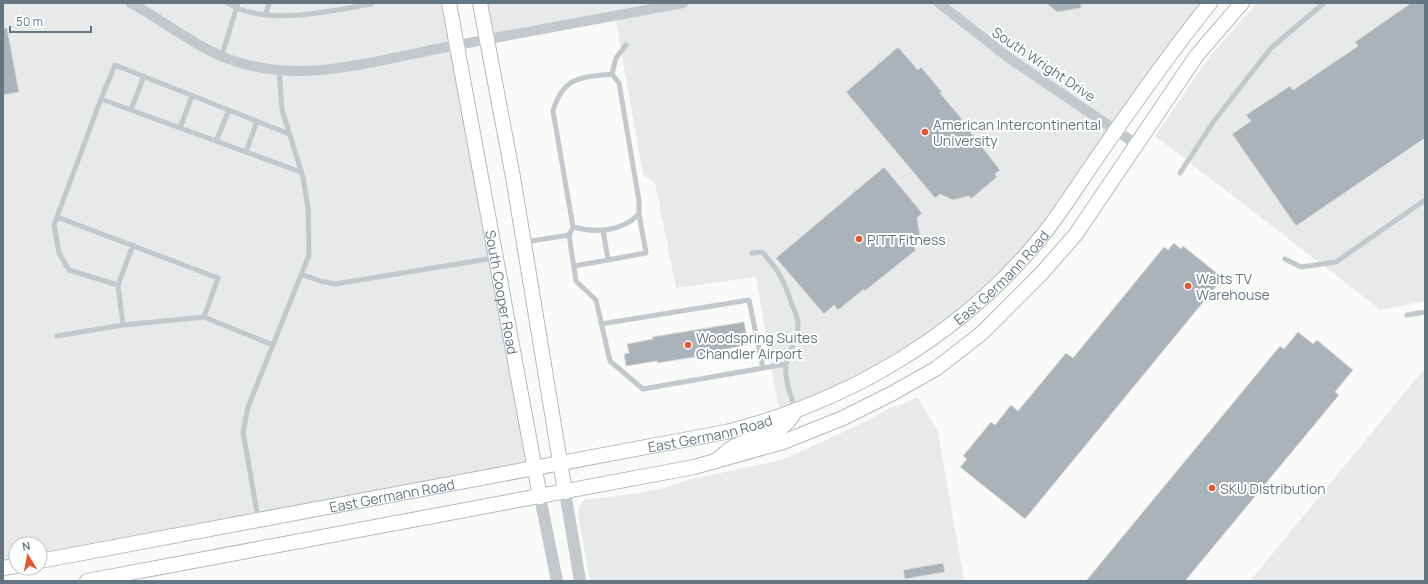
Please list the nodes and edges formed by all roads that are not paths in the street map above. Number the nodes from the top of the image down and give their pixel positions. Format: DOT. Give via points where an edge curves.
graph roads {
  1 [pos="131,3"];
  2 [pos="228,3"];
  3 [pos="269,3"];
  4 [pos="370,3"];
  5 [pos="449,3"];
  6 [pos="480,3"];
  7 [pos="683,3"];
  8 [pos="939,3"];
  9 [pos="1210,3"];
  10 [pos="1242,3"];
  11 [pos="1324,3"];
  12 [pos="237,6"];
  13 [pos="266,14"];
  14 [pos="487,39"];
  15 [pos="457,45"];
  16 [pos="626,45"];
  17 [pos="222,56"];
  18 [pos="279,70"];
  19 [pos="612,74"];
  20 [pos="144,76"];
  21 [pos="192,96"];
  22 [pos="101,99"];
  23 [pos="131,110"];
  24 [pos="229,110"];
  25 [pos="257,121"];
  26 [pos="180,128"];
  27 [pos="1117,130"];
  28 [pos="289,134"];
  29 [pos="216,141"];
  30 [pos="1136,144"];
  31 [pos="246,152"];
  32 [pos="301,172"];
  33 [pos="1180,173"];
  34 [pos="1425,200"];
  35 [pos="638,214"];
  36 [pos="57,217"];
  37 [pos="573,227"];
  38 [pos="603,230"];
  39 [pos="569,235"];
  40 [pos="524,242"];
  41 [pos="133,245"];
  42 [pos="752,252"];
  43 [pos="495,257"];
  44 [pos="1285,259"];
  45 [pos="608,260"];
  46 [pos="574,266"];
  47 [pos="301,274"];
  48 [pos="118,285"];
  49 [pos="1425,312"];
  50 [pos="1407,315"];
  51 [pos="204,317"];
  52 [pos="601,324"];
  53 [pos="123,325"];
  54 [pos="56,336"];
  55 [pos="273,345"];
  56 [pos="786,364"];
  57 [pos="763,368"];
  58 [pos="796,410"];
  59 [pos="715,462"];
  60 [pos="561,463"];
  61 [pos="534,468"];
  62 [pos="565,492"];
  63 [pos="540,497"];
  64 [pos="258,520"];
  65 [pos="48,559"];
  66 [pos="87,581"];
  67 [pos="557,581"];
  68 [pos="580,581"];
  1 -- 17 [label="street"];
  2 -- 12 [label="lane"];
  3 -- 13 [label="lane"];
  4 -- 13 [label="lane" via="288,17"];
  5 -- 15 [label="main road, South Cooper Road"];
  6 -- 14 [label="main road, South Cooper Road"];
  7 -- 14 [label="street"];
  8 -- 27 [label="street, South Wright Drive" via="1009,58"];
  9 -- 27 [label="main road, East Germann Road"];
  10 -- 30 [label="main road, East Germann Road" via="1197,55"];
  11 -- 33 [label="lane" via="1271,48 1214,122"];
  12 -- 13 [label="lane"];
  12 -- 17 [label="lane"];
  14 -- 15 [label="street"];
  14 -- 40 [label="main road, South Cooper Road"];
  15 -- 18 [label="street" via="343,68"];
  15 -- 43 [label="main road, South Cooper Road"];
  16 -- 19 [label="lane" via="616,58"];
  17 -- 18 [label="street" via="233,61"];
  18 -- 28 [label="lane" via="282,110"];
  19 -- 35 [label="lane" via="619,83 639,201"];
  19 -- 37 [label="lane" via="589,76 568,84 557,96 553,111"];
  20 -- 21 [label="lane"];
  20 -- 22 [label="lane" via="115,65"];
  20 -- 23 [label="lane"];
  21 -- 24 [label="lane"];
  21 -- 26 [label="lane"];
  22 -- 23 [label="lane"];
  22 -- 36 [label="lane"];
  23 -- 26 [label="lane"];
  24 -- 25 [label="lane"];
  24 -- 29 [label="lane"];
  25 -- 28 [label="lane"];
  25 -- 31 [label="lane"];
  26 -- 29 [label="lane"];
  27 -- 30 [label="street, South Wright Drive"];
  27 -- 58 [label="main road, East Germann Road" via="1046,231 1019,263 964,314 933,339 896,363 863,381"];
  28 -- 32 [label="lane"];
  29 -- 31 [label="lane"];
  30 -- 59 [label="main road, East Germann Road" via="1076,234 1042,273 982,333 937,368 893,393 811,432"];
  31 -- 32 [label="lane"];
  32 -- 47 [label="lane" via="308,208 309,255"];
  34 -- 44 [label="lane" via="1336,262 1300,267"];
  35 -- 38 [label="lane" via="623,226"];
  35 -- 45 [label="lane" via="646,253"];
  36 -- 41 [label="lane"];
  36 -- 48 [label="lane" via="54,225 59,253 69,270"];
  37 -- 38 [label="lane" via="590,231"];
  37 -- 39 [label="lane"];
  38 -- 45 [label="lane"];
  39 -- 40 [label="lane"];
  39 -- 46 [label="lane"];
  40 -- 60 [label="main road, South Cooper Road"];
  41 -- 48 [label="lane"];
  41 -- 51 [label="lane" via="218,278"];
  42 -- 56 [label="lane" via="762,252 775,266 783,279 794,309 798,326"];
  43 -- 47 [label="lane" via="335,284"];
  43 -- 61 [label="main road, South Cooper Road"];
  45 -- 46 [label="lane"];
  46 -- 52 [label="lane" via="576,281 596,300"];
  47 -- 55 [label="lane"];
  48 -- 53 [label="lane"];
  49 -- 50 [label="lane"];
  51 -- 53 [label="lane"];
  51 -- 55 [label="lane"];
  52 -- 57 [label="lane" via="610,361 643,389"];
  52 -- 57 [label="lane" via="749,300"];
  53 -- 54 [label="lane"];
  55 -- 64 [label="lane" via="248,406 243,432"];
  56 -- 57 [label="lane"];
  56 -- 58 [label="lane" via="788,385"];
  58 -- 59 [label="main road" via="789,423 779,430 733,447"];
  58 -- 60 [label="main road, East Germann Road" via="766,422 726,432"];
  59 -- 62 [label="main road, East Germann Road"];
  60 -- 61 [label="main road, East Germann Road"];
  60 -- 62 [label="main road, South Cooper Road"];
  61 -- 63 [label="main road, South Cooper Road"];
  61 -- 64 [label="main road, East Germann Road"];
  62 -- 63 [label="main road, East Germann Road"];
  62 -- 68 [label="street, South Cooper Road"];
  63 -- 66 [label="main road, East Germann Road"];
  63 -- 67 [label="street, South Cooper Road"];
  64 -- 65 [label="main road, East Germann Road"];
}
